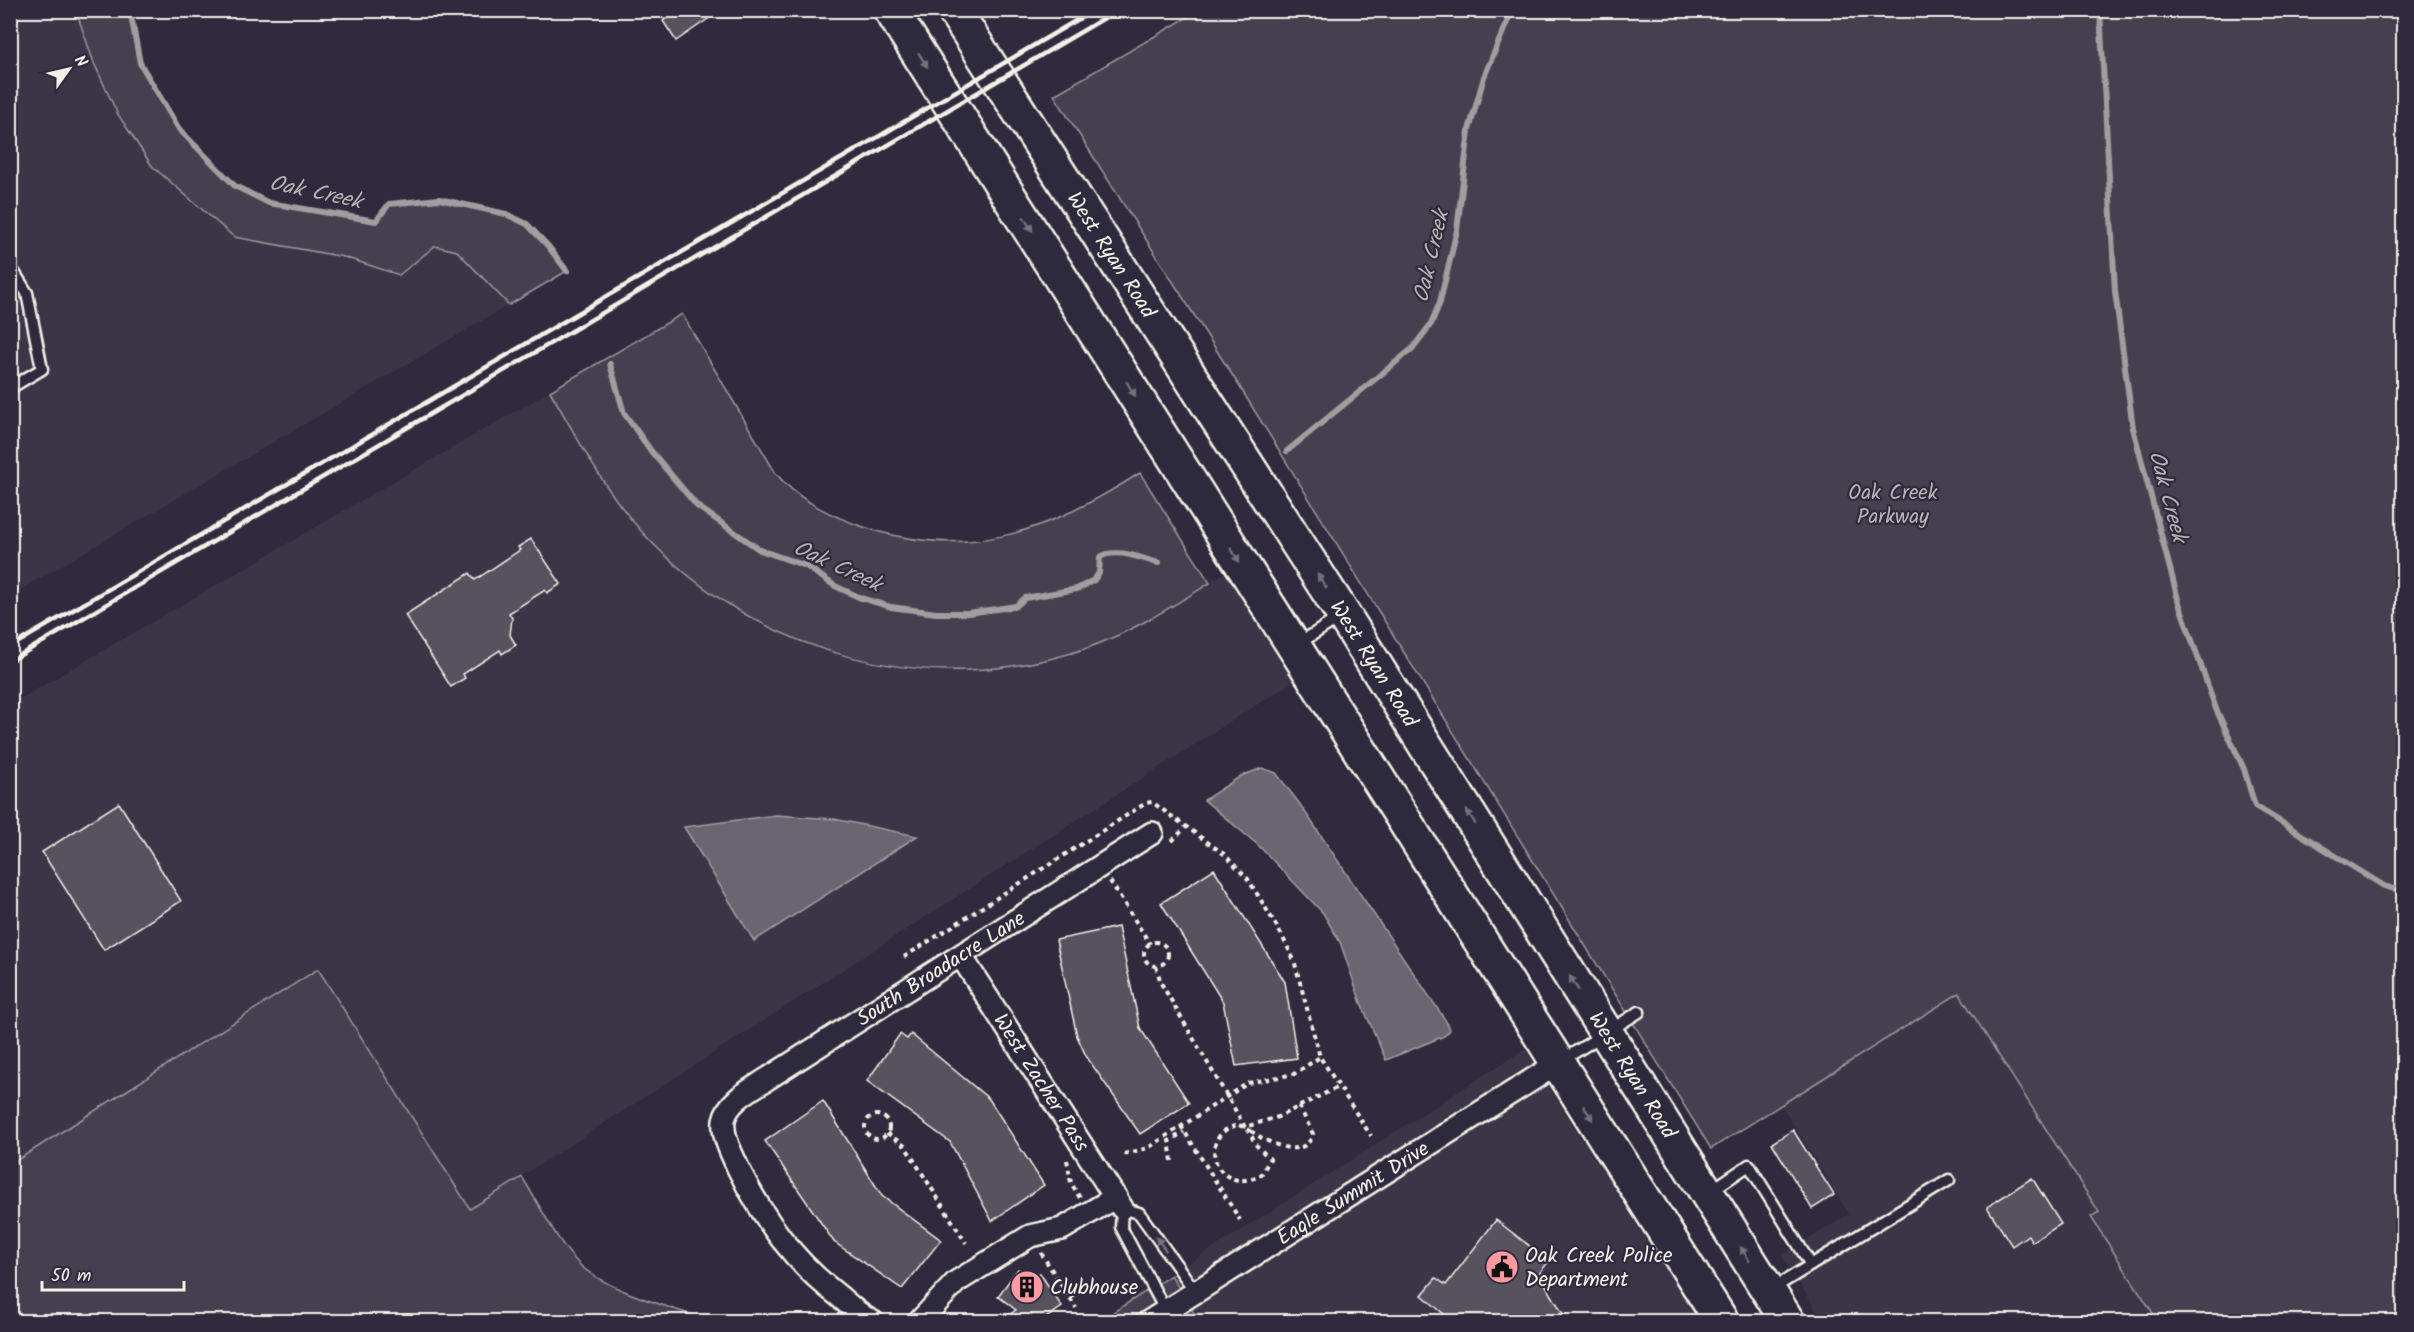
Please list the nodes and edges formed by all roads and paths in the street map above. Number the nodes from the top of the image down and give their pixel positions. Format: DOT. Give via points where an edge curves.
graph roads {
  1 [pos="891,10"];
  2 [pos="954,10"];
  3 [pos="10,266"];
  4 [pos="10,388"];
  5 [pos="1343,614"];
  6 [pos="1293,648"];
  7 [pos="1186,826"];
  8 [pos="1152,832"];
  9 [pos="1172,841"];
  10 [pos="1110,881"];
  11 [pos="1150,944"];
  12 [pos="961,956"];
  13 [pos="904,957"];
  14 [pos="1156,966"];
  15 [pos="1639,1012"];
  16 [pos="1606,1033"];
  17 [pos="1320,1057"];
  18 [pos="1557,1064"];
  19 [pos="1338,1087"];
  20 [pos="1229,1095"];
  21 [pos="1299,1106"];
  22 [pos="1181,1126"];
  23 [pos="1247,1128"];
  24 [pos="1173,1132"];
  25 [pos="1184,1132"];
  26 [pos="887,1133"];
  27 [pos="1371,1136"];
  28 [pos="1176,1137"];
  29 [pos="1267,1142"];
  30 [pos="1262,1150"];
  31 [pos="1062,1152"];
  32 [pos="1124,1154"];
  33 [pos="1172,1161"];
  34 [pos="1220,1169"];
  35 [pos="1212,1174"];
  36 [pos="1949,1180"];
  37 [pos="1707,1194"];
  38 [pos="1083,1202"];
  39 [pos="1119,1202"];
  40 [pos="1240,1220"];
  41 [pos="966,1243"];
  42 [pos="1041,1253"];
  43 [pos="1811,1265"];
  44 [pos="1094,1282"];
  45 [pos="1768,1291"];
  46 [pos="1195,1292"];
  47 [pos="1070,1298"];
  48 [pos="1076,1308"];
  49 [pos="1157,1316"];
  50 [pos="873,1322"];
  51 [pos="919,1322"];
  52 [pos="1722,1322"];
  53 [pos="1788,1322"];
  1 -- 6 [label="main road, one-way"];
  5 -- 2 [label="main road, West Ryan Road, one-way"];
  3 -- 4 [label="lane" via="27,293 42,369"];
  5 -- 6 [label="lane"];
  16 -- 5 [label="main road, West Ryan Road, one-way"];
  6 -- 18 [label="main road"];
  7 -- 9 [label="path"];
  7 -- 13 [label="path" via="1161,807 1146,803"];
  7 -- 17 [label="path" via="1242,870 1279,930 1302,984"];
  8 -- 12 [label="street, South Broadacre Lane"];
  10 -- 11 [label="path"];
  11 -- 14 [label="path" via="1145,958"];
  11 -- 14 [label="path" via="1161,943 1168,952 1164,963"];
  12 -- 39 [label="street, West Zacher Pass"];
  12 -- 50 [label="street, South Broadacre Lane" via="770,1077 732,1105 724,1122 726,1140 767,1222 816,1279"];
  14 -- 20 [label="path" via="1161,984"];
  15 -- 16 [label="lane"];
  16 -- 18 [label="lane"];
  16 -- 37 [label="main road, West Ryan Road"];
  17 -- 19 [label="path"];
  17 -- 20 [label="path" via="1294,1074 1248,1083"];
  18 -- 46 [label="street, Eagle Summit Drive"];
  18 -- 52 [label="main road, one-way"];
  19 -- 21 [label="path"];
  19 -- 27 [label="path"];
  20 -- 22 [label="path"];
  20 -- 23 [label="path"];
  21 -- 23 [label="path"];
  21 -- 29 [label="path" via="1314,1134 1310,1141 1289,1148"];
  22 -- 24 [label="path"];
  22 -- 25 [label="path"];
  23 -- 29 [label="path"];
  23 -- 30 [label="path"];
  23 -- 34 [label="path" via="1232,1126 1219,1137 1214,1150"];
  24 -- 28 [label="path"];
  24 -- 32 [label="path" via="1148,1148"];
  25 -- 28 [label="path"];
  25 -- 35 [label="path"];
  26 -- 26 [label="path" via="888,1123 883,1117 872,1116 866,1122 865,1129 872,1138 880,1139"];
  26 -- 41 [label="path" via="905,1146"];
  28 -- 33 [label="path" via="1169,1141"];
  29 -- 30 [label="path"];
  30 -- 34 [label="path" via="1269,1155 1269,1163 1256,1178 1237,1180"];
  31 -- 38 [label="path" via="1071,1183"];
  34 -- 35 [label="path"];
  35 -- 40 [label="path"];
  36 -- 43 [label="lane"];
  37 -- 43 [label="lane" via="1749,1165"];
  45 -- 37 [label="main road, West Ryan Road, one-way"];
  46 -- 39 [label="lane, West Zacher Pass, one-way" via="1139,1213"];
  39 -- 49 [label="lane, West Zacher Pass" via="1121,1227"];
  39 -- 51 [label="street" via="1062,1229 1030,1236 956,1282"];
  42 -- 47 [label="path"];
  43 -- 45 [label="lane"];
  44 -- 47 [label="path"];
  45 -- 53 [label="main road, West Ryan Road"];
  46 -- 49 [label="street, Eagle Summit Drive"];
  47 -- 48 [label="path"];
}
